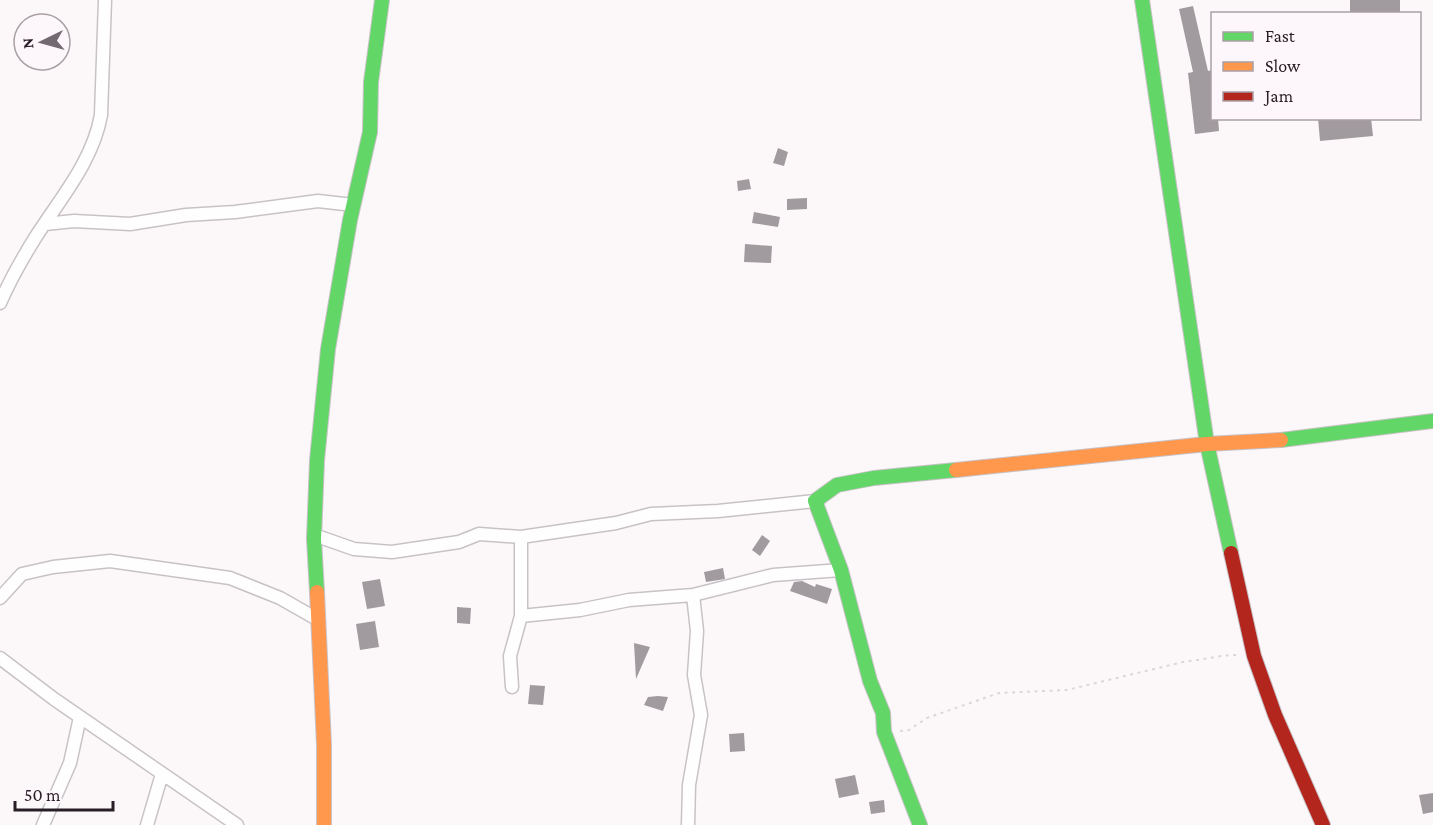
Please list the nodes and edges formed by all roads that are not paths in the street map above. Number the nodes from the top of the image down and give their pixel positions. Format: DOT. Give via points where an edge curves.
graph roads {
  1 [pos="105,0"];
  2 [pos="382,0"];
  3 [pos="1142,0"];
  4 [pos="62,196"];
  5 [pos="353,205"];
  6 [pos="74,221"];
  7 [pos="45,224"];
  8 [pos="0,303"];
  9 [pos="1433,421"];
  10 [pos="1207,444"];
  11 [pos="815,501"];
  12 [pos="314,535"];
  13 [pos="521,537"];
  14 [pos="841,570"];
  15 [pos="693,595"];
  16 [pos="0,598"];
  17 [pos="521,616"];
  18 [pos="317,619"];
  19 [pos="0,658"];
  20 [pos="513,687"];
  21 [pos="81,717"];
  22 [pos="162,774"];
  23 [pos="323,824"];
  24 [pos="43,825"];
  25 [pos="147,825"];
  26 [pos="237,825"];
  27 [pos="688,825"];
  28 [pos="920,825"];
  29 [pos="1323,825"];
  1 -- 4 [label="street" via="99,126 85,162"];
  2 -- 5 [label="street" via="371,82 370,132"];
  3 -- 10 [label="street"];
  4 -- 6 [label="street"];
  4 -- 7 [label="street"];
  5 -- 6 [label="street" via="318,201 130,224"];
  5 -- 12 [label="street" via="328,349"];
  6 -- 7 [label="street"];
  7 -- 8 [label="street" via="11,277"];
  9 -- 10 [label="street" via="1268,442"];
  10 -- 11 [label="street" via="874,478 837,485"];
  10 -- 29 [label="street" via="1254,656"];
  11 -- 13 [label="street" via="651,514"];
  11 -- 14 [label="street"];
  12 -- 13 [label="street" via="354,549 392,552 459,542 479,534"];
  12 -- 18 [label="street"];
  13 -- 17 [label="street"];
  14 -- 15 [label="street" via="773,575"];
  14 -- 28 [label="street" via="870,681 883,713 884,732"];
  15 -- 17 [label="street"];
  15 -- 27 [label="street" via="697,631 694,675 701,715 689,785"];
  16 -- 18 [label="street" via="22,574 110,561 230,578 280,598"];
  17 -- 20 [label="street" via="510,656"];
  18 -- 23 [label="street" via="324,745"];
  19 -- 21 [label="street"];
  21 -- 22 [label="street"];
  21 -- 24 [label="street" via="70,763"];
  22 -- 25 [label="street"];
  22 -- 26 [label="street"];
}
